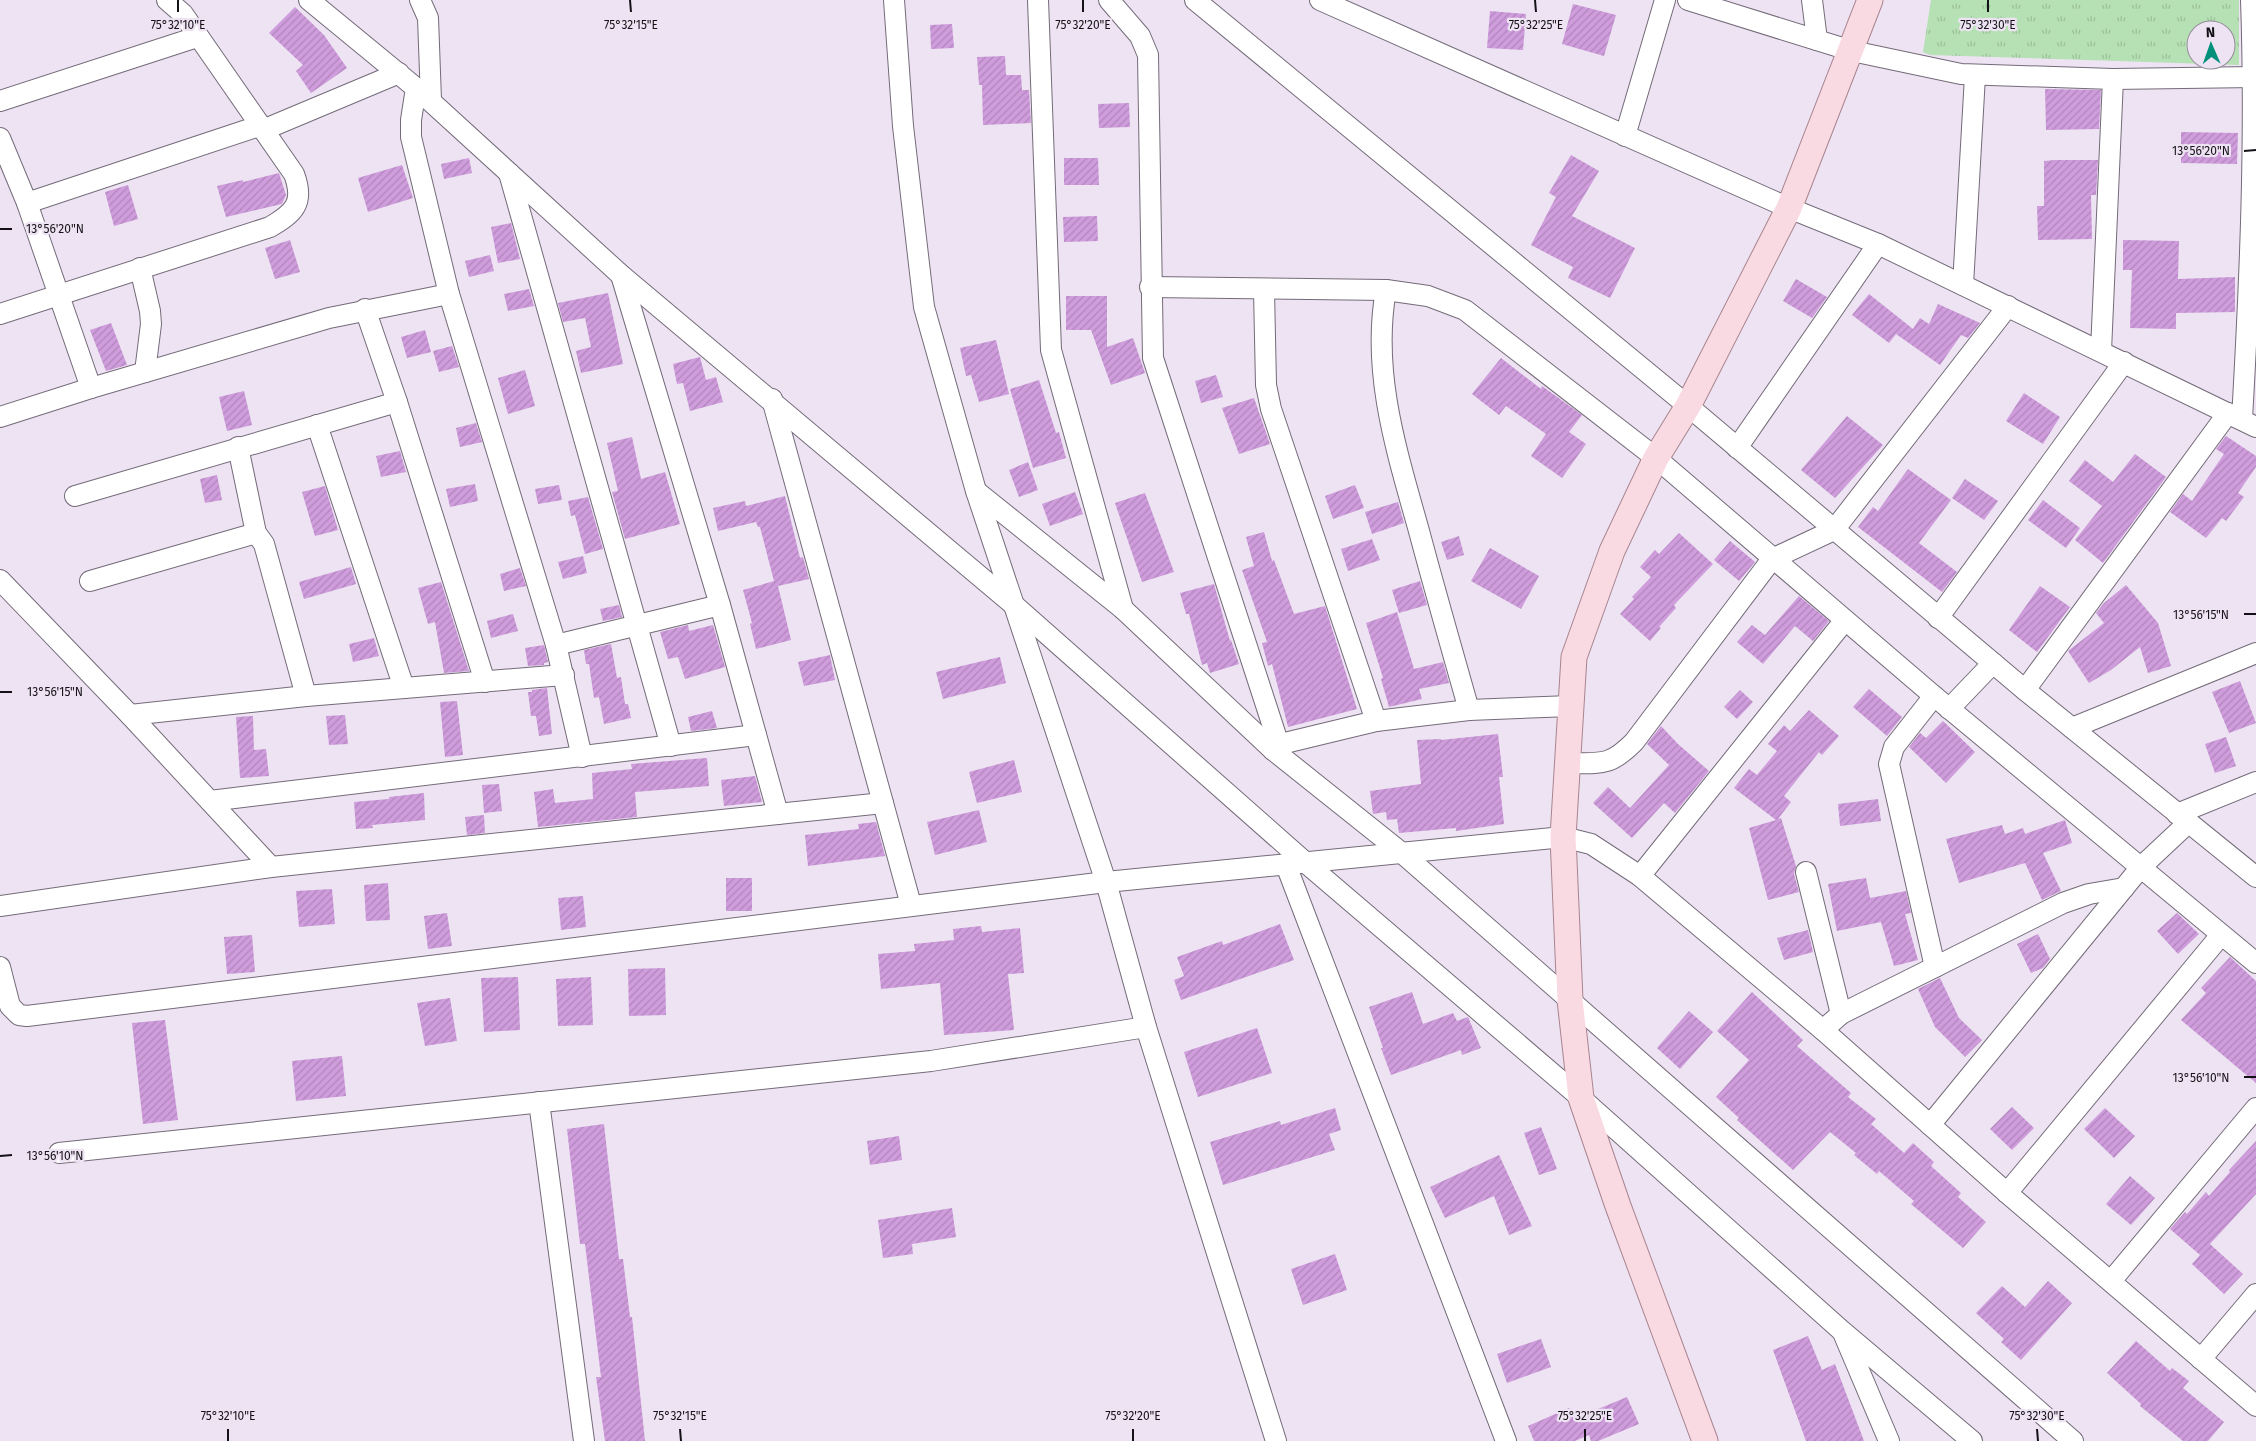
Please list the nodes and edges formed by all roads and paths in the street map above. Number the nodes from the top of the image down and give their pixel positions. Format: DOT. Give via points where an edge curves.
graph roads {
  1 [pos="167,0"];
  2 [pos="309,0"];
  3 [pos="420,0"];
  4 [pos="894,0"];
  5 [pos="1038,0"];
  6 [pos="1109,0"];
  7 [pos="1195,0"];
  8 [pos="1320,0"];
  9 [pos="1665,0"];
  10 [pos="1688,0"];
  11 [pos="1812,0"];
  12 [pos="1870,0"];
  13 [pos="2251,0"];
  14 [pos="197,37"];
  15 [pos="1818,40"];
  16 [pos="1852,51"];
  17 [pos="399,73"];
  18 [pos="1975,76"];
  19 [pos="2254,78"];
  20 [pos="2113,79"];
  21 [pos="424,94"];
  22 [pos="0,101"];
  23 [pos="261,128"];
  24 [pos="1625,136"];
  25 [pos="0,138"];
  26 [pos="509,173"];
  27 [pos="27,203"];
  28 [pos="1789,208"];
  29 [pos="1878,244"];
  30 [pos="140,268"];
  31 [pos="621,275"];
  32 [pos="1963,285"];
  33 [pos="1150,287"];
  34 [pos="1264,290"];
  35 [pos="1386,290"];
  36 [pos="449,294"];
  37 [pos="59,295"];
  38 [pos="2253,304"];
  39 [pos="2008,306"];
  40 [pos="365,309"];
  41 [pos="0,314"];
  42 [pos="2101,351"];
  43 [pos="2124,362"];
  44 [pos="145,372"];
  45 [pos="91,388"];
  46 [pos="772,399"];
  47 [pos="397,402"];
  48 [pos="1688,406"];
  49 [pos="0,418"];
  50 [pos="2242,420"];
  51 [pos="317,425"];
  52 [pos="238,447"];
  53 [pos="1736,448"];
  54 [pos="1656,458"];
  55 [pos="976,491"];
  56 [pos="75,496"];
  57 [pos="1834,530"];
  58 [pos="256,534"];
  59 [pos="1772,558"];
  60 [pos="0,580"];
  61 [pos="90,581"];
  62 [pos="720,605"];
  63 [pos="1014,605"];
  64 [pos="1123,609"];
  65 [pos="1938,618"];
  66 [pos="1844,620"];
  67 [pos="637,624"];
  68 [pos="556,645"];
  69 [pos="2256,653"];
  70 [pos="1993,663"];
  71 [pos="564,676"];
  72 [pos="485,682"];
  73 [pos="404,688"];
  74 [pos="2025,690"];
  75 [pos="306,696"];
  76 [pos="1934,696"];
  77 [pos="1571,706"];
  78 [pos="1949,709"];
  79 [pos="1468,710"];
  80 [pos="130,715"];
  81 [pos="1376,721"];
  82 [pos="2072,728"];
  83 [pos="756,736"];
  84 [pos="671,746"];
  85 [pos="1276,748"];
  86 [pos="582,757"];
  87 [pos="1568,764"];
  88 [pos="2256,782"];
  89 [pos="210,800"];
  90 [pos="883,803"];
  91 [pos="778,814"];
  92 [pos="2183,818"];
  93 [pos="1563,837"];
  94 [pos="1402,853"];
  95 [pos="1306,863"];
  96 [pos="1286,865"];
  97 [pos="271,867"];
  98 [pos="2141,867"];
  99 [pos="1806,872"];
  100 [pos="1640,876"];
  101 [pos="2256,877"];
  102 [pos="1106,882"];
  103 [pos="2124,888"];
  104 [pos="911,905"];
  105 [pos="0,906"];
  106 [pos="2221,935"];
  107 [pos="2256,963"];
  108 [pos="0,967"];
  109 [pos="1935,967"];
  110 [pos="1570,1000"];
  111 [pos="1841,1014"];
  112 [pos="1146,1027"];
  113 [pos="1823,1030"];
  114 [pos="1581,1098"];
  115 [pos="539,1102"];
  116 [pos="2256,1108"];
  117 [pos="1930,1125"];
  118 [pos="59,1153"];
  119 [pos="2007,1193"];
  120 [pos="2111,1281"];
  121 [pos="2256,1294"];
  122 [pos="1842,1330"];
  123 [pos="2201,1359"];
  124 [pos="2256,1406"];
  125 [pos="584,1441"];
  126 [pos="1276,1441"];
  127 [pos="1506,1441"];
  128 [pos="1705,1441"];
  129 [pos="1889,1441"];
  130 [pos="1972,1441"];
  131 [pos="2073,1441"];
  1 -- 14 [label="street" via="183,14"];
  2 -- 17 [label="street"];
  3 -- 21 [label="street" via="428,18"];
  4 -- 55 [label="street" via="903,126 924,307"];
  5 -- 64 [label="street" via="1051,350"];
  6 -- 33 [label="street" via="1140,36 1148,55"];
  7 -- 48 [label="street"];
  8 -- 24 [label="street"];
  9 -- 24 [label="street"];
  10 -- 15 [label="street"];
  11 -- 15 [label="street"];
  12 -- 16 [label="main road"];
  13 -- 19 [label="street"];
  14 -- 22 [label="street"];
  14 -- 23 [label="street"];
  15 -- 16 [label="street"];
  16 -- 18 [label="street"];
  16 -- 28 [label="main road"];
  17 -- 21 [label="street"];
  17 -- 23 [label="street"];
  18 -- 20 [label="street"];
  18 -- 32 [label="street"];
  19 -- 20 [label="street"];
  19 -- 38 [label="street"];
  20 -- 42 [label="street"];
  21 -- 26 [label="street"];
  21 -- 36 [label="street" via="411,120 411,137"];
  23 -- 27 [label="street"];
  23 -- 30 [label="street" via="294,174 299,197 294,209 270,227"];
  24 -- 28 [label="street"];
  25 -- 27 [label="street"];
  26 -- 31 [label="street"];
  26 -- 67 [label="street"];
  27 -- 37 [label="street"];
  28 -- 29 [label="street"];
  28 -- 48 [label="main road"];
  29 -- 32 [label="street"];
  29 -- 53 [label="street"];
  30 -- 37 [label="street"];
  30 -- 44 [label="street" via="150,311"];
  31 -- 46 [label="street"];
  31 -- 62 [label="street"];
  32 -- 39 [label="street"];
  33 -- 34 [label="street"];
  33 -- 85 [label="street" via="1151,348 1156,369"];
  34 -- 35 [label="street"];
  34 -- 81 [label="street" via="1266,385 1271,409"];
  35 -- 54 [label="street" via="1428,296 1465,310"];
  35 -- 79 [label="street" via="1381,323 1381,357 1389,422"];
  36 -- 40 [label="street"];
  36 -- 68 [label="street"];
  37 -- 41 [label="street"];
  37 -- 45 [label="street"];
  38 -- 50 [label="street"];
  39 -- 42 [label="street"];
  39 -- 57 [label="street"];
  40 -- 44 [label="street"];
  40 -- 47 [label="street"];
  42 -- 43 [label="street"];
  43 -- 50 [label="street"];
  43 -- 65 [label="street"];
  44 -- 45 [label="street"];
  45 -- 49 [label="street"];
  46 -- 63 [label="street"];
  46 -- 90 [label="street"];
  47 -- 51 [label="street"];
  47 -- 72 [label="street"];
  48 -- 53 [label="street"];
  48 -- 54 [label="main road"];
  50 -- 74 [label="street"];
  51 -- 52 [label="street"];
  51 -- 73 [label="street"];
  52 -- 56 [label="street"];
  52 -- 58 [label="street"];
  53 -- 57 [label="street"];
  54 -- 59 [label="street"];
  54 -- 77 [label="main road" via="1612,552 1574,657"];
  55 -- 63 [label="street"];
  55 -- 64 [label="street"];
  57 -- 59 [label="street"];
  57 -- 65 [label="street"];
  58 -- 61 [label="street"];
  58 -- 75 [label="street" via="264,544"];
  59 -- 66 [label="street"];
  59 -- 87 [label="street" via="1618,758 1600,763"];
  60 -- 80 [label="street"];
  62 -- 67 [label="street"];
  62 -- 83 [label="street"];
  63 -- 95 [label="street"];
  63 -- 102 [label="street"];
  64 -- 85 [label="street"];
  65 -- 70 [label="street"];
  66 -- 76 [label="street"];
  66 -- 100 [label="street"];
  67 -- 68 [label="street"];
  67 -- 84 [label="street"];
  68 -- 71 [label="street"];
  69 -- 82 [label="street"];
  70 -- 74 [label="street"];
  70 -- 78 [label="street"];
  71 -- 72 [label="street"];
  71 -- 86 [label="street"];
  72 -- 73 [label="street"];
  73 -- 75 [label="street"];
  74 -- 82 [label="street"];
  75 -- 80 [label="street"];
  76 -- 78 [label="street"];
  76 -- 109 [label="street" via="1894,747 1889,764"];
  77 -- 79 [label="street"];
  77 -- 87 [label="main road"];
  78 -- 98 [label="street"];
  79 -- 81 [label="street"];
  80 -- 89 [label="street"];
  81 -- 85 [label="street"];
  82 -- 92 [label="street"];
  83 -- 84 [label="street"];
  83 -- 91 [label="street"];
  84 -- 86 [label="street"];
  85 -- 94 [label="street"];
  86 -- 89 [label="street"];
  87 -- 93 [label="main road"];
  88 -- 92 [label="street"];
  89 -- 97 [label="street"];
  90 -- 91 [label="street"];
  90 -- 104 [label="street"];
  91 -- 97 [label="street"];
  92 -- 98 [label="street"];
  92 -- 101 [label="street"];
  93 -- 94 [label="street"];
  93 -- 100 [label="street" via="1591,844"];
  93 -- 110 [label="main road"];
  94 -- 95 [label="street"];
  94 -- 110 [label="street"];
  95 -- 96 [label="street"];
  95 -- 114 [label="street"];
  96 -- 102 [label="street"];
  96 -- 127 [label="street"];
  97 -- 105 [label="street"];
  98 -- 103 [label="street"];
  98 -- 106 [label="street"];
  99 -- 111 [label="street"];
  100 -- 113 [label="street"];
  102 -- 104 [label="street"];
  102 -- 112 [label="street"];
  103 -- 109 [label="street" via="2076,898"];
  103 -- 117 [label="street"];
  104 -- 108 [label="street" via="27,1016 19,1015 10,1006"];
  106 -- 107 [label="street"];
  106 -- 119 [label="street"];
  109 -- 111 [label="street"];
  110 -- 114 [label="main road"];
  110 -- 131 [label="street"];
  111 -- 113 [label="street"];
  112 -- 115 [label="street" via="931,1060"];
  112 -- 126 [label="street"];
  113 -- 117 [label="street"];
  114 -- 122 [label="street"];
  114 -- 128 [label="main road"];
  115 -- 118 [label="street"];
  115 -- 125 [label="street"];
  116 -- 120 [label="street"];
  117 -- 119 [label="street"];
  119 -- 120 [label="street"];
  120 -- 123 [label="street"];
  121 -- 123 [label="street"];
  122 -- 129 [label="street"];
  122 -- 130 [label="street"];
  123 -- 124 [label="street"];
}
